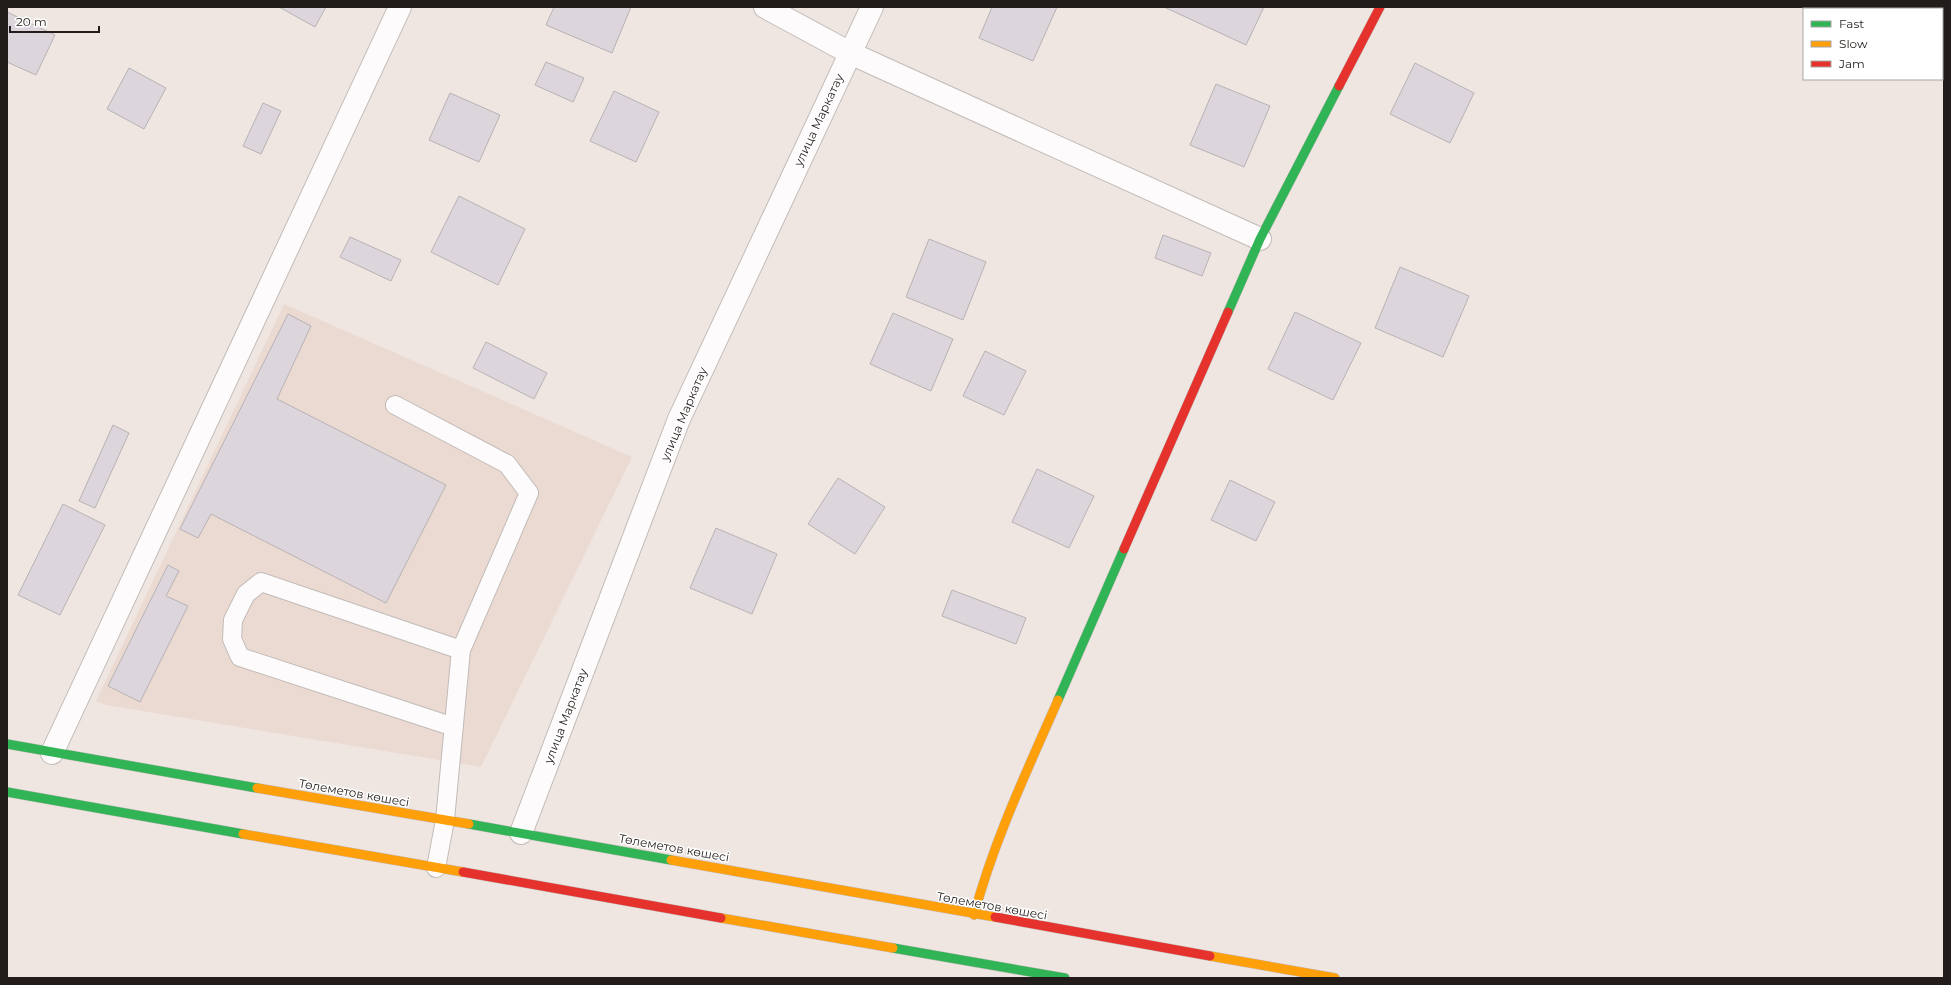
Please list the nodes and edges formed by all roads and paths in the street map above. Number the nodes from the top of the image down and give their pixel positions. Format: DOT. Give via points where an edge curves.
graph roads {
  1 [pos="400,7"];
  2 [pos="765,7"];
  3 [pos="872,7"];
  4 [pos="1380,7"];
  5 [pos="850,53"];
  6 [pos="1260,239"];
  7 [pos="395,405"];
  8 [pos="461,650"];
  9 [pos="454,727"];
  10 [pos="7,744"];
  11 [pos="52,753"];
  12 [pos="22,757"];
  13 [pos="7,792"];
  14 [pos="445,820"];
  15 [pos="521,833"];
  16 [pos="436,868"];
  17 [pos="974,915"];
  18 [pos="1065,978"];
  19 [pos="1335,978"];
  1 -- 11 [label="street"];
  2 -- 5 [label="street"];
  3 -- 5 [label="street, улица Маркатау"];
  4 -- 6 [label="main road"];
  5 -- 6 [label="street"];
  5 -- 15 [label="street, улица Маркатау" via="679,419"];
  6 -- 17 [label="main road" via="1004,823"];
  7 -- 8 [label="lane" via="507,464 530,493"];
  8 -- 9 [label="lane"];
  8 -- 9 [label="lane" via="261,582 246,594 233,620 232,639 240,657"];
  9 -- 14 [label="lane"];
  10 -- 11 [label="main road, Төлеметов көшесі"];
  11 -- 12 [label="main road"];
  11 -- 14 [label="main road, Төлеметов көшесі"];
  13 -- 16 [label="main road"];
  14 -- 15 [label="main road, Төлеметов көшесі"];
  14 -- 16 [label="lane"];
  15 -- 17 [label="main road, Төлеметов көшесі"];
  16 -- 18 [label="main road"];
  17 -- 19 [label="main road, Төлеметов көшесі"];
}
